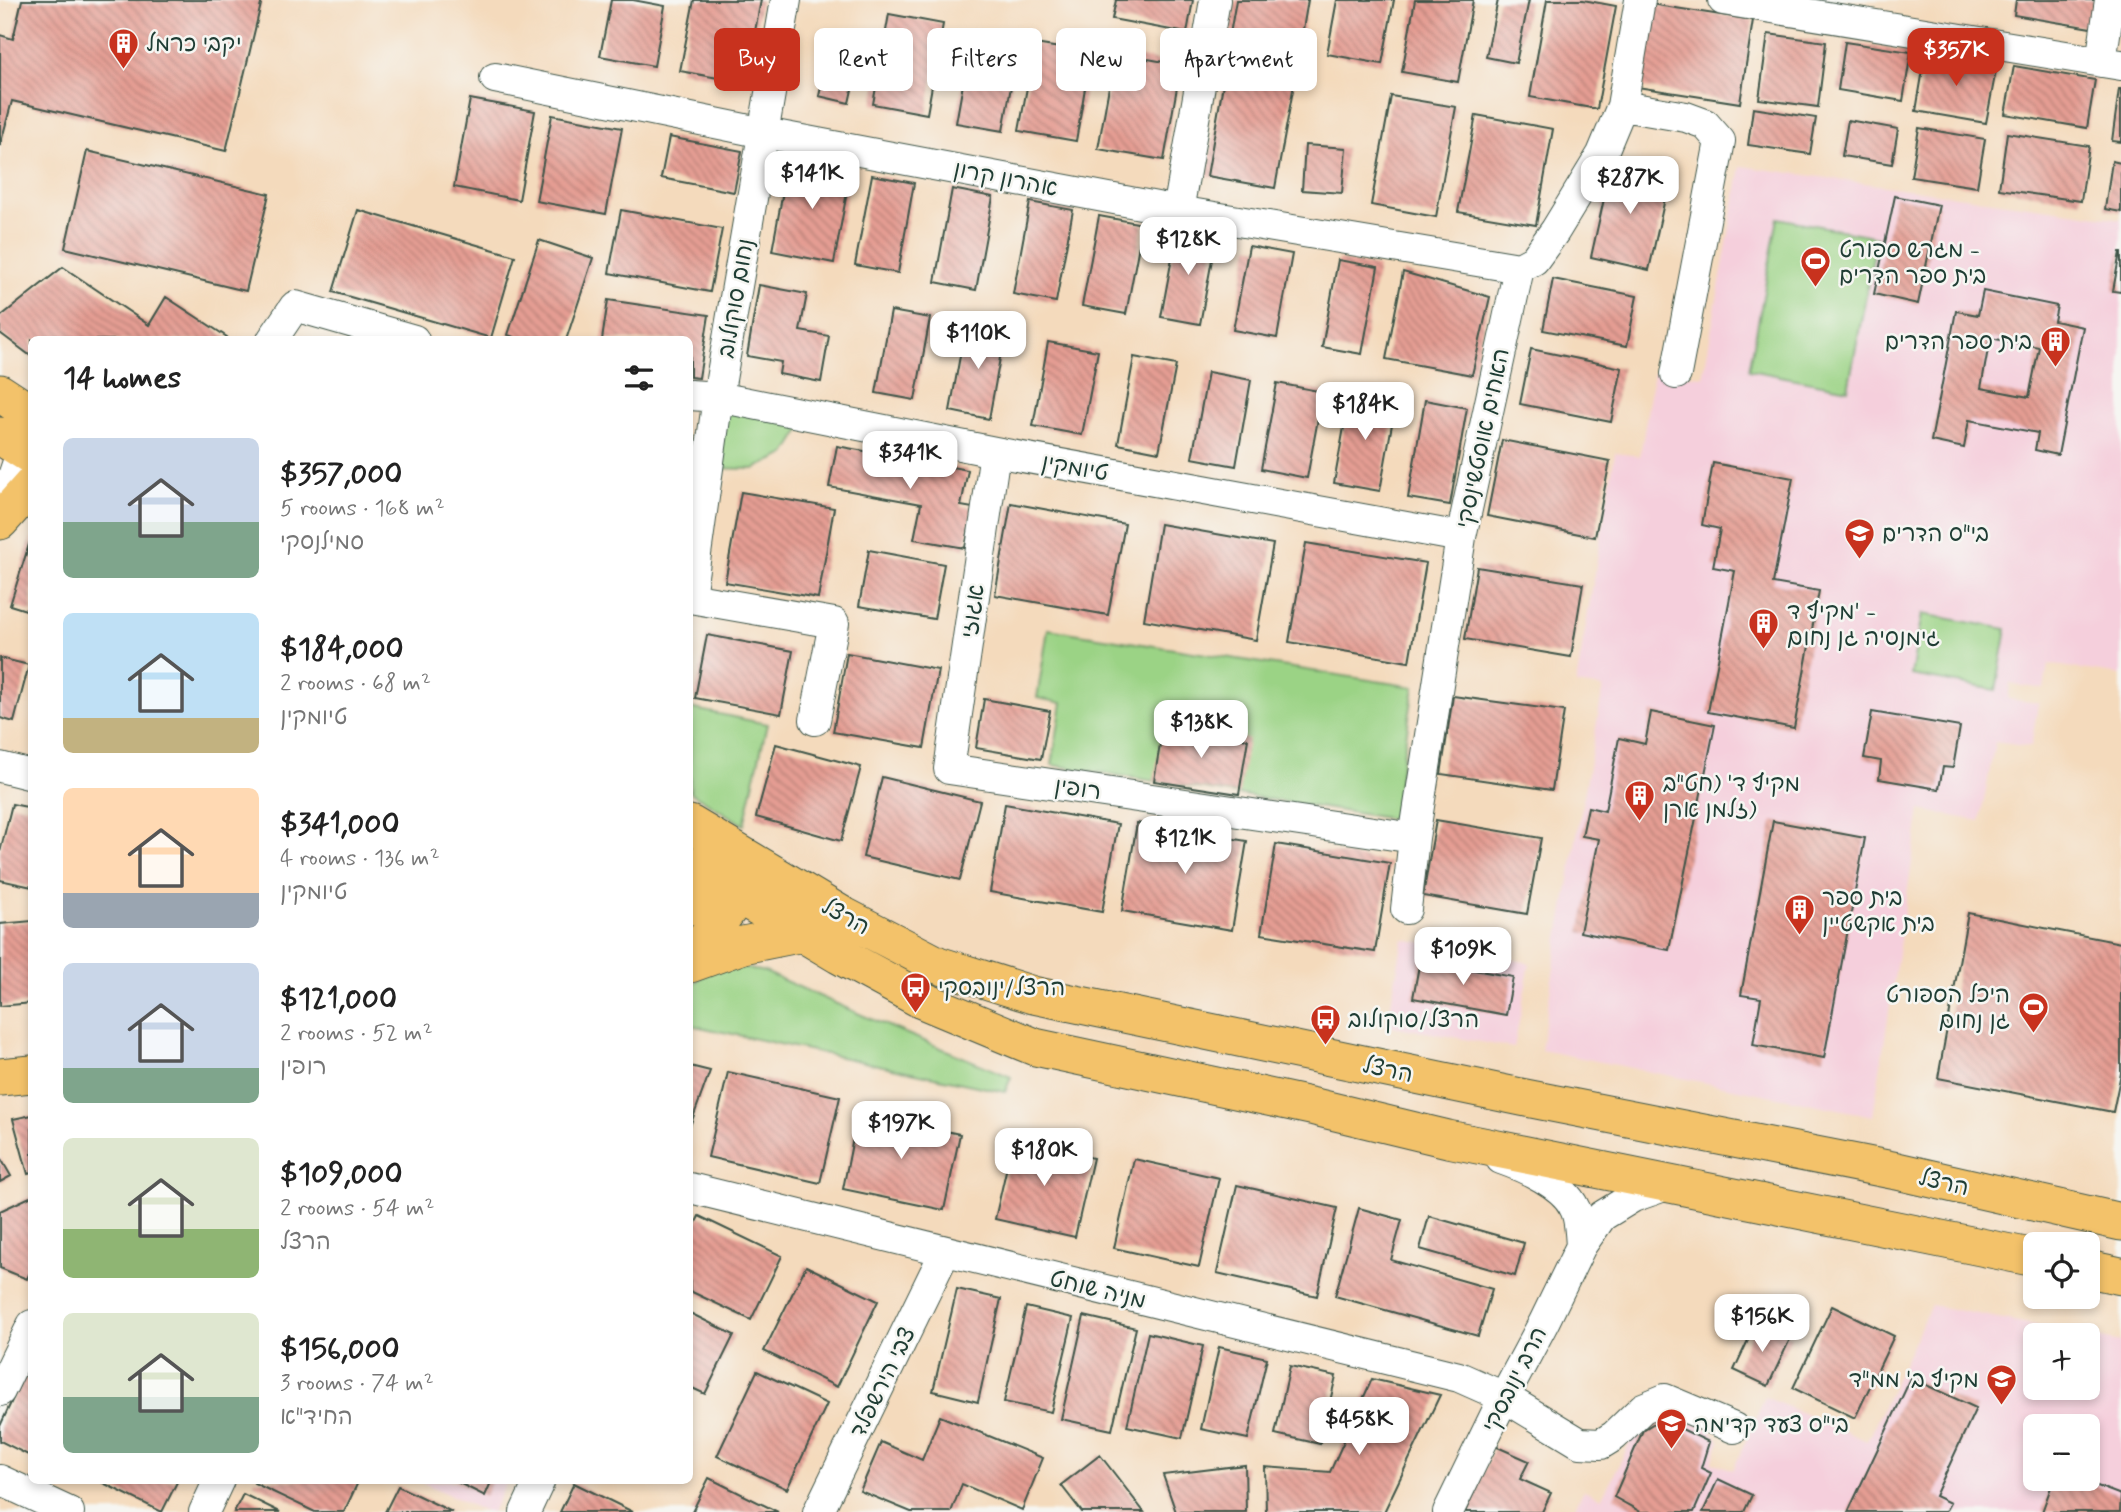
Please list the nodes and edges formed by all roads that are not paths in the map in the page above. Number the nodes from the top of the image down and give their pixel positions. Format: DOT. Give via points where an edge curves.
graph roads {
  1 [pos="786,0"];
  2 [pos="1215,0"];
  3 [pos="1640,0"];
  4 [pos="1723,0"];
  5 [pos="2110,0"];
  6 [pos="1885,13"];
  7 [pos="2111,63"];
  8 [pos="495,78"];
  9 [pos="1622,106"];
  10 [pos="764,133"];
  11 [pos="1178,211"];
  12 [pos="1519,268"];
  13 [pos="275,336"];
  14 [pos="400,336"];
  15 [pos="1676,374"];
  16 [pos="0,393"];
  17 [pos="704,396"];
  18 [pos="28,411"];
  19 [pos="21,441"];
  20 [pos="995,452"];
  21 [pos="28,490"];
  22 [pos="0,514"];
  23 [pos="0,521"];
  24 [pos="1461,537"];
  25 [pos="693,554"];
  26 [pos="693,598"];
  27 [pos="815,720"];
  28 [pos="0,767"];
  29 [pos="950,769"];
  30 [pos="28,774"];
  31 [pos="693,826"];
  32 [pos="1414,838"];
  33 [pos="745,857"];
  34 [pos="707,886"];
  35 [pos="1406,909"];
  36 [pos="803,933"];
  37 [pos="693,950"];
  38 [pos="693,963"];
  39 [pos="28,1050"];
  40 [pos="0,1053"];
  41 [pos="28,1074"];
  42 [pos="0,1077"];
  43 [pos="1448,1139"];
  44 [pos="1670,1184"];
  45 [pos="693,1189"];
  46 [pos="2121,1223"];
  47 [pos="1581,1246"];
  48 [pos="945,1252"];
  49 [pos="2023,1256"];
  50 [pos="2100,1272"];
  51 [pos="2121,1276"];
  52 [pos="28,1333"];
  53 [pos="0,1391"];
  54 [pos="1504,1396"];
  55 [pos="1734,1428"];
  56 [pos="0,1480"];
  57 [pos="217,1484"];
  58 [pos="538,1484"];
  59 [pos="69,1512"];
  60 [pos="204,1512"];
  61 [pos="525,1512"];
  62 [pos="818,1512"];
  63 [pos="1448,1512"];
  1 -- 10 [label="street, נחום סוקולוב"];
  2 -- 11 [label="street"];
  3 -- 9 [label="street"];
  4 -- 6 [label="street"];
  5 -- 7 [label="street"];
  6 -- 7 [label="street"];
  8 -- 10 [label="street, אהרון קרון"];
  9 -- 12 [label="street" via="1602,154 1555,231 1534,260"];
  9 -- 15 [label="street" via="1686,117 1705,124 1720,141"];
  10 -- 11 [label="street, אהרון קרון"];
  10 -- 17 [label="street, נחום סוקולוב"];
  11 -- 12 [label="street, אהרון קרון"];
  12 -- 24 [label="street, האחים אוסטשינסקי"];
  13 -- 14 [label="street" via="295,306"];
  16 -- 18 [label="main road"];
  17 -- 20 [label="street, טיומקין"];
  17 -- 25 [label="street, נחום סוקולוב"];
  19 -- 22 [label="street"];
  20 -- 24 [label="street, טיומקין"];
  20 -- 29 [label="street, אגוזי"];
  21 -- 23 [label="main road"];
  24 -- 32 [label="street, האחים אוסטשינסקי"];
  26 -- 27 [label="street" via="834,623"];
  28 -- 30 [label="street"];
  29 -- 32 [label="street, רופין"];
  31 -- 33 [label="main road, הרצל"];
  32 -- 35 [label="street, האחים אוסטשינסקי"];
  33 -- 34 [label="main road"];
  33 -- 46 [label="main road, הרצל" via="938,965 1033,995 1897,1171"];
  34 -- 36 [label="main road, הרצל"];
  34 -- 37 [label="main road" via="709,935"];
  36 -- 38 [label="main road" via="743,945"];
  36 -- 43 [label="main road, הרצל" via="922,1000 1035,1047"];
  39 -- 40 [label="main road"];
  41 -- 42 [label="main road"];
  43 -- 44 [label="main road, הרצל"];
  43 -- 47 [label="street" via="1518,1164 1548,1181 1575,1208"];
  44 -- 47 [label="street, הרב ינובסקי" via="1633,1197 1602,1216"];
  44 -- 49 [label="main road, הרצל"];
  45 -- 48 [label="street, מניה שוחט"];
  47 -- 54 [label="street, הרב ינובסקי"];
  48 -- 54 [label="street, מניה שוחט" via="1459,1377"];
  48 -- 62 [label="street, צבי הירשפלד"];
  50 -- 51 [label="main road"];
  52 -- 53 [label="street"];
  54 -- 55 [label="street, מניה שוחט" via="1580,1443 1601,1444 1643,1408 1665,1399"];
  54 -- 63 [label="street, הרב ינובסקי"];
  56 -- 59 [label="street"];
  57 -- 60 [label="street"];
  58 -- 61 [label="street"];
}
